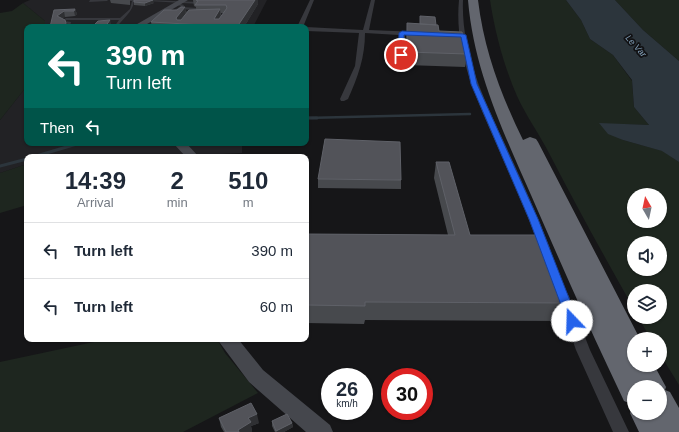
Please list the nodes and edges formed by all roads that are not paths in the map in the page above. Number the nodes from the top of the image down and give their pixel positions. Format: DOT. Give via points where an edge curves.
graph roads {
  1 [pos="107,0"];
  2 [pos="120,0"];
  3 [pos="133,0"];
  4 [pos="312,0"];
  5 [pos="373,0"];
  6 [pos="461,0"];
  7 [pos="473,0"];
  8 [pos="481,0"];
  9 [pos="90,1"];
  10 [pos="202,3"];
  11 [pos="180,4"];
  12 [pos="189,16"];
  13 [pos="197,16"];
  14 [pos="152,17"];
  15 [pos="120,19"];
  16 [pos="70,24"];
  17 [pos="118,24"];
  18 [pos="141,24"];
  19 [pos="144,24"];
  20 [pos="301,24"];
  21 [pos="309,29"];
  22 [pos="364,31"];
  23 [pos="402,33"];
  24 [pos="425,34"];
  25 [pos="401,66"];
  26 [pos="344,99"];
  27 [pos="182,146"];
  28 [pos="190,154"];
  29 [pos="548,256"];
  30 [pos="559,285"];
  31 [pos="627,338"];
  32 [pos="229,342"];
  33 [pos="628,380"];
  34 [pos="667,413"];
  35 [pos="648,420"];
  36 [pos="322,432"];
  37 [pos="621,432"];
  38 [pos="654,432"];
  39 [pos="677,432"];
  1 -- 9 [label="lane"];
  2 -- 3 [label="lane"];
  3 -- 11 [label="lane"];
  3 -- 15 [label="lane" via="126,16"];
  4 -- 20 [label="street"];
  5 -- 22 [label="street"];
  6 -- 29 [label="street" via="459,35 474,84"];
  7 -- 33 [label="highway" via="483,59 498,99 576,273"];
  8 -- 31 [label="highway" via="482,16 493,60 509,98"];
  10 -- 11 [label="lane"];
  11 -- 11 [label="lane" via="186,9 197,9 195,12 172,13"];
  11 -- 14 [label="main road"];
  12 -- 13 [label="lane"];
  14 -- 18 [label="main road"];
  14 -- 19 [label="main road"];
  15 -- 16 [label="lane" via="66,19 61,22"];
  15 -- 17 [label="lane"];
  21 -- 22 [label="street"];
  22 -- 23 [label="street"];
  22 -- 26 [label="street" via="357,74"];
  23 -- 24 [label="street"];
  23 -- 25 [label="street"];
  27 -- 28 [label="main road"];
  30 -- 37 [label="street" via="583,350"];
  32 -- 36 [label="main road" via="256,376"];
  34 -- 39 [label="highway"];
  35 -- 38 [label="highway"];
}
